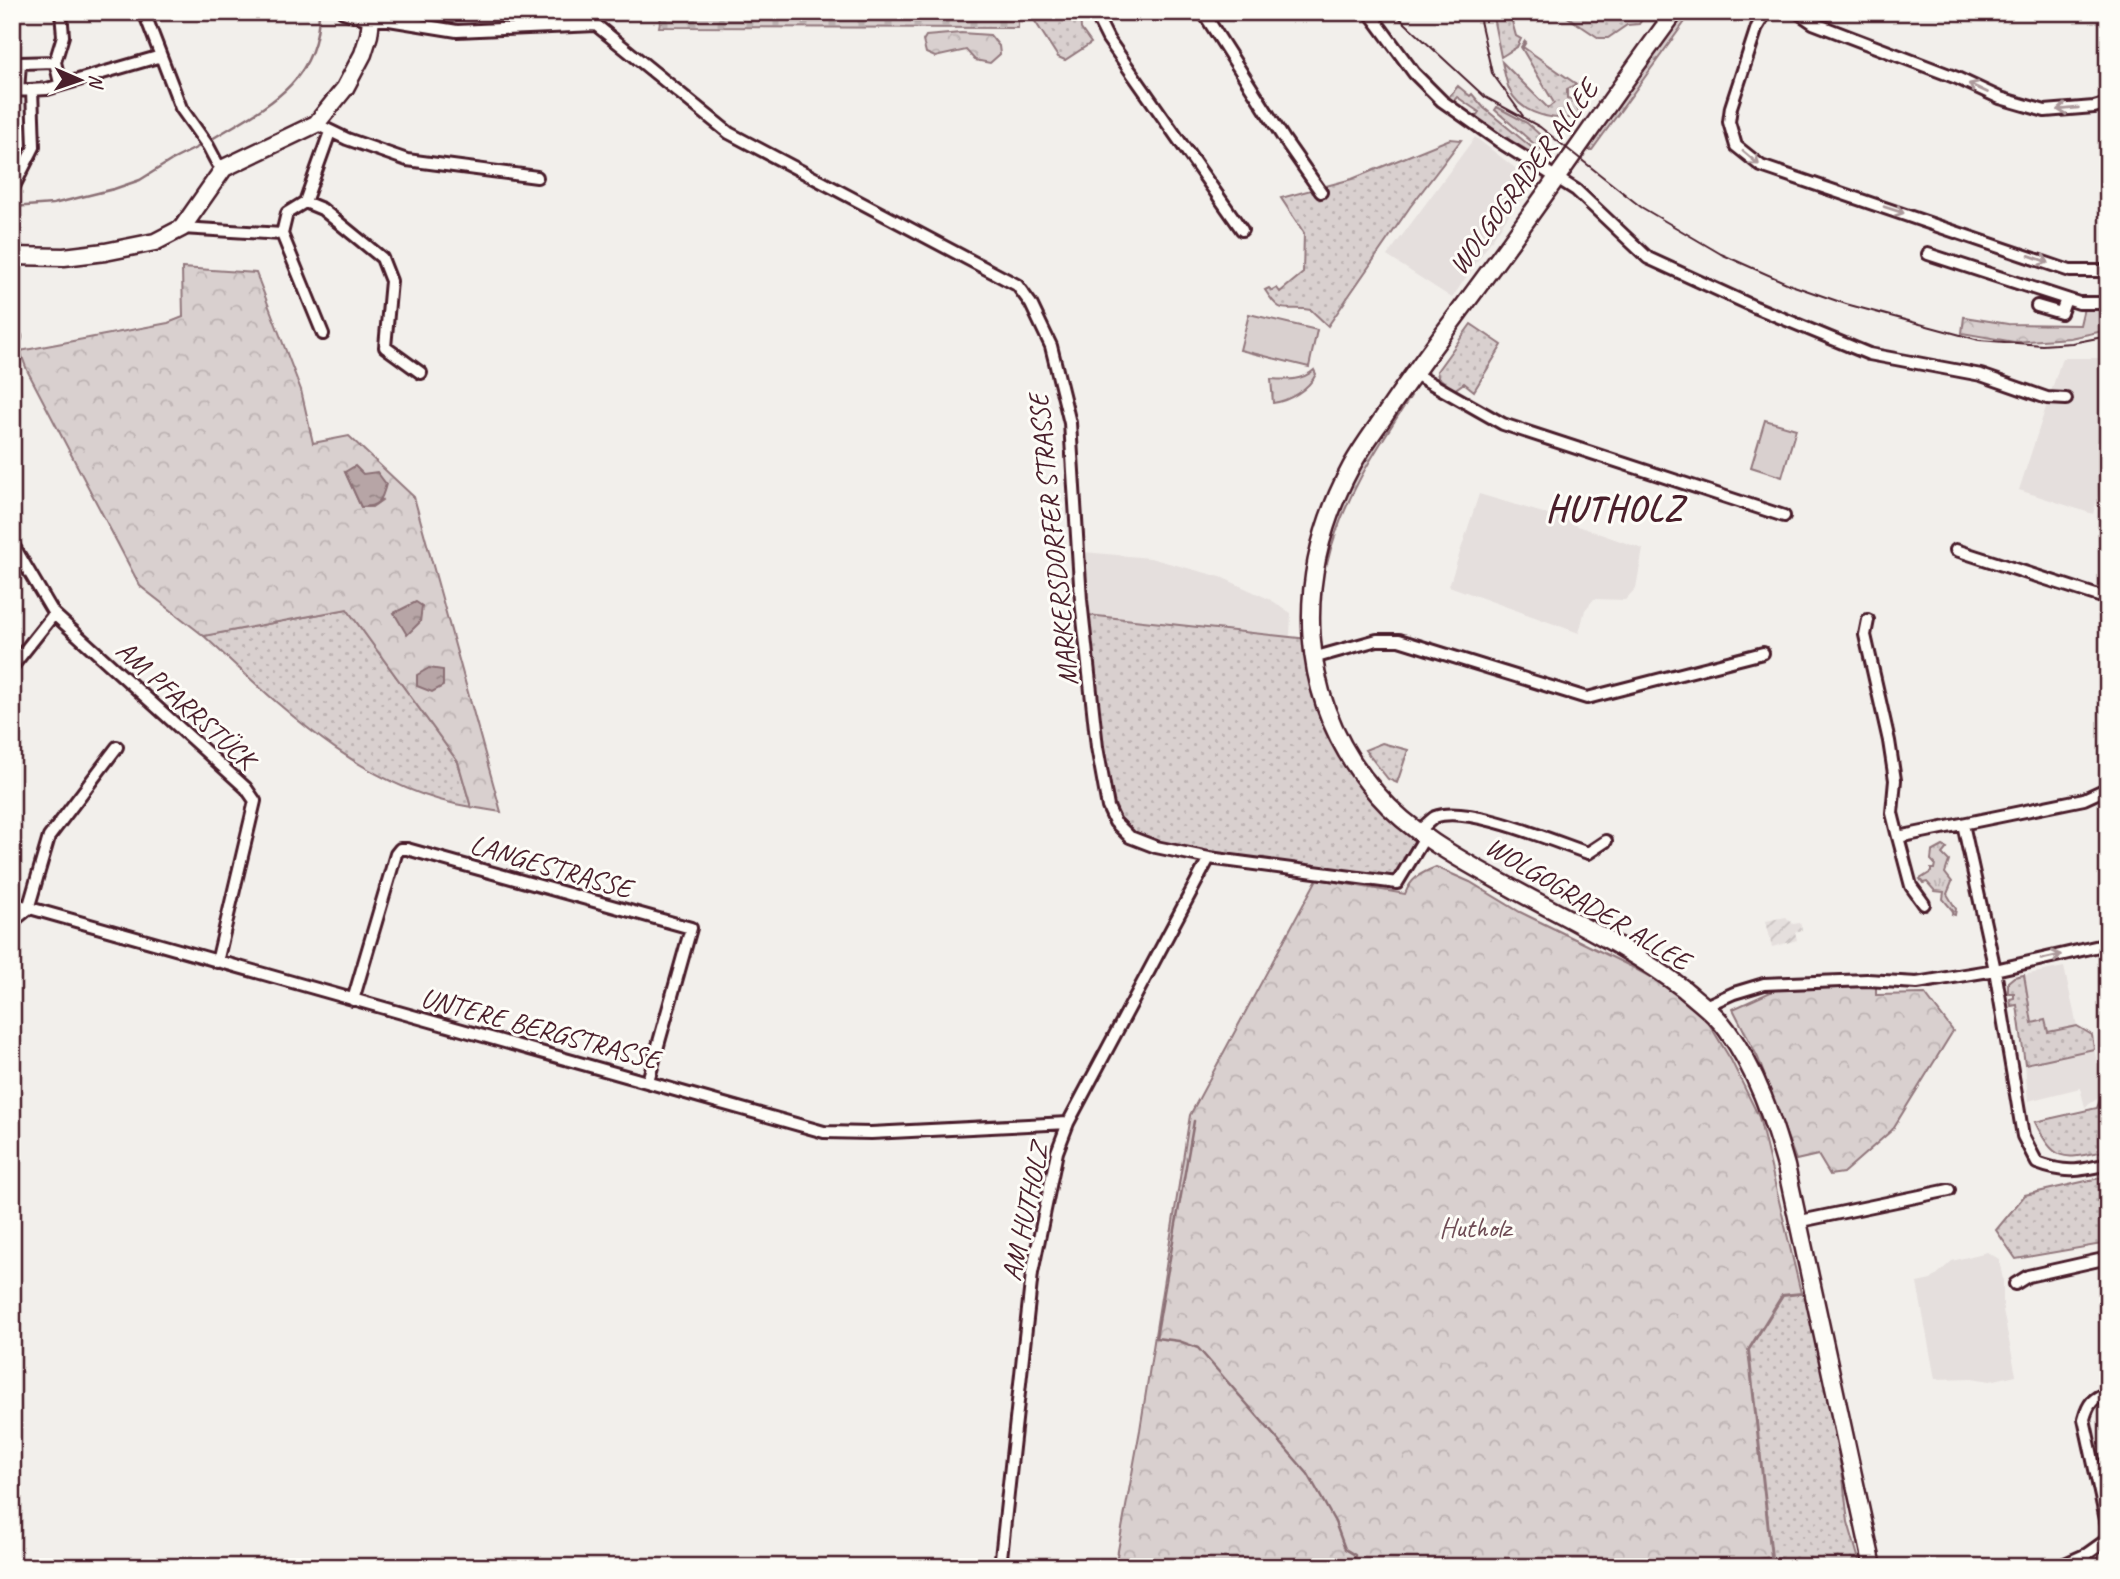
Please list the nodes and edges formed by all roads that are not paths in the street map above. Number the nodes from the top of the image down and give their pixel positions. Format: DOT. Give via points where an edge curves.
graph roads {
  1 [pos="61,12"];
  2 [pos="144,12"];
  3 [pos="343,12"];
  4 [pos="1098,12"];
  5 [pos="1203,12"];
  6 [pos="1369,12"];
  7 [pos="1675,12"];
  8 [pos="1766,12"];
  9 [pos="1797,12"];
  10 [pos="371,16"];
  11 [pos="161,56"];
  12 [pos="55,62"];
  13 [pos="60,83"];
  14 [pos="32,90"];
  15 [pos="15,91"];
  16 [pos="2108,103"];
  17 [pos="316,124"];
  18 [pos="330,132"];
  19 [pos="224,168"];
  20 [pos="537,177"];
  21 [pos="1556,177"];
  22 [pos="12,190"];
  23 [pos="1321,192"];
  24 [pos="305,202"];
  25 [pos="182,228"];
  26 [pos="1242,230"];
  27 [pos="282,234"];
  28 [pos="1928,254"];
  29 [pos="12,256"];
  30 [pos="2108,271"];
  31 [pos="2066,299"];
  32 [pos="2108,301"];
  33 [pos="2037,306"];
  34 [pos="323,334"];
  35 [pos="421,373"];
  36 [pos="1413,373"];
  37 [pos="2066,399"];
  38 [pos="1784,516"];
  39 [pos="12,543"];
  40 [pos="1956,550"];
  41 [pos="2108,600"];
  42 [pos="54,614"];
  43 [pos="1868,620"];
  44 [pos="1763,653"];
  45 [pos="1313,658"];
  46 [pos="12,667"];
  47 [pos="117,747"];
  48 [pos="2108,788"];
  49 [pos="1963,824"];
  50 [pos="1422,834"];
  51 [pos="1898,837"];
  52 [pos="1605,841"];
  53 [pos="1209,858"];
  54 [pos="12,903"];
  55 [pos="1924,904"];
  56 [pos="28,909"];
  57 [pos="12,922"];
  58 [pos="2108,944"];
  59 [pos="217,962"];
  60 [pos="1995,970"];
  61 [pos="353,1000"];
  62 [pos="1705,1006"];
  63 [pos="648,1081"];
  64 [pos="1068,1123"];
  65 [pos="2108,1164"];
  66 [pos="1949,1190"];
  67 [pos="1796,1222"];
  68 [pos="2108,1258"];
  69 [pos="2015,1284"];
  70 [pos="2108,1393"];
  71 [pos="2108,1529"];
  72 [pos="2108,1539"];
  73 [pos="1000,1567"];
  74 [pos="1873,1567"];
  75 [pos="2058,1567"];
  1 -- 12 [label="street" via="64,36"];
  2 -- 11 [label="street"];
  3 -- 10 [label="street"];
  4 -- 26 [label="street" via="1108,39"];
  5 -- 23 [label="street"];
  6 -- 21 [label="street" via="1414,73 1442,101"];
  7 -- 21 [label="main road, WOLGOGRADER ALLEE"];
  8 -- 30 [label="street, one-way" via="1729,122 1736,146 1761,166 2070,271"];
  16 -- 9 [label="street, one-way" via="2045,111 2000,98 1813,23"];
  10 -- 17 [label="main road" via="363,54 345,88"];
  10 -- 53 [label="street, MARKERSDORFER STRASSE" via="457,31 597,25 729,133 1017,285 1051,346 1070,423 1081,600 1108,807 1120,829 1130,836 1156,847"];
  11 -- 13 [label="street"];
  11 -- 19 [label="street" via="181,108"];
  12 -- 13 [label="street"];
  12 -- 15 [label="street" via="20,63"];
  13 -- 14 [label="street"];
  14 -- 15 [label="street"];
  14 -- 22 [label="street" via="34,147"];
  17 -- 18 [label="street"];
  17 -- 19 [label="main road"];
  18 -- 20 [label="street" via="407,160"];
  18 -- 24 [label="street"];
  19 -- 25 [label="main road"];
  21 -- 36 [label="main road, WOLGOGRADER ALLEE"];
  21 -- 37 [label="street" via="1648,258 1755,307 1869,354 1981,375 2047,398"];
  24 -- 27 [label="street" via="287,213"];
  24 -- 35 [label="street" via="322,209 383,258 391,281 385,346"];
  25 -- 27 [label="street"];
  25 -- 29 [label="main road" via="155,243 105,252"];
  27 -- 34 [label="street"];
  28 -- 31 [label="street"];
  31 -- 32 [label="street"];
  31 -- 33 [label="street" via="2061,313"];
  36 -- 38 [label="street" via="1503,424"];
  36 -- 45 [label="main road, WOLGOGRADER ALLEE" via="1352,465 1331,510 1311,592"];
  39 -- 42 [label="street, AM PFARRSTÜCK"];
  40 -- 41 [label="street"];
  42 -- 46 [label="street"];
  42 -- 59 [label="street, AM PFARRSTÜCK" via="255,801"];
  43 -- 51 [label="street" via="1865,635 1889,741 1895,779 1892,813"];
  44 -- 45 [label="street" via="1587,698 1399,640 1377,640"];
  45 -- 50 [label="main road, WOLGOGRADER ALLEE" via="1325,707 1344,750 1378,796"];
  47 -- 56 [label="street" via="48,837"];
  48 -- 49 [label="street" via="2084,799"];
  49 -- 51 [label="street"];
  49 -- 60 [label="street"];
  50 -- 52 [label="street, WOLGOGRADER ALLEE" via="1435,817 1457,814 1588,853"];
  50 -- 53 [label="street, MARKERSDORFER STRASSE" via="1397,883"];
  50 -- 62 [label="main road, WOLGOGRADER ALLEE" via="1655,967"];
  51 -- 55 [label="street" via="1911,886"];
  53 -- 64 [label="street, AM HUTHOLZ"];
  54 -- 56 [label="street, UNTERE BERGSTRASSE"];
  56 -- 57 [label="street"];
  56 -- 59 [label="street, UNTERE BERGSTRASSE"];
  60 -- 58 [label="street, one-way"];
  59 -- 61 [label="street, UNTERE BERGSTRASSE"];
  60 -- 62 [label="street" via="1917,983 1764,984"];
  60 -- 65 [label="street" via="2023,1136 2032,1156 2037,1163 2058,1171 2078,1172"];
  61 -- 63 [label="street, UNTERE BERGSTRASSE"];
  61 -- 63 [label="street, LANGESTRASSE" via="396,853 407,849 691,929"];
  62 -- 67 [label="main road, WOLGOGRADER ALLEE" via="1726,1027 1757,1082 1786,1166"];
  63 -- 64 [label="street, UNTERE BERGSTRASSE" via="824,1132"];
  64 -- 73 [label="street, AM HUTHOLZ" via="1057,1152 1032,1273"];
  66 -- 67 [label="street"];
  67 -- 74 [label="main road, WOLGOGRADER ALLEE"];
  68 -- 69 [label="street" via="2028,1276"];
  70 -- 71 [label="street" via="2087,1406 2084,1419"];
  72 -- 75 [label="street"];
}
